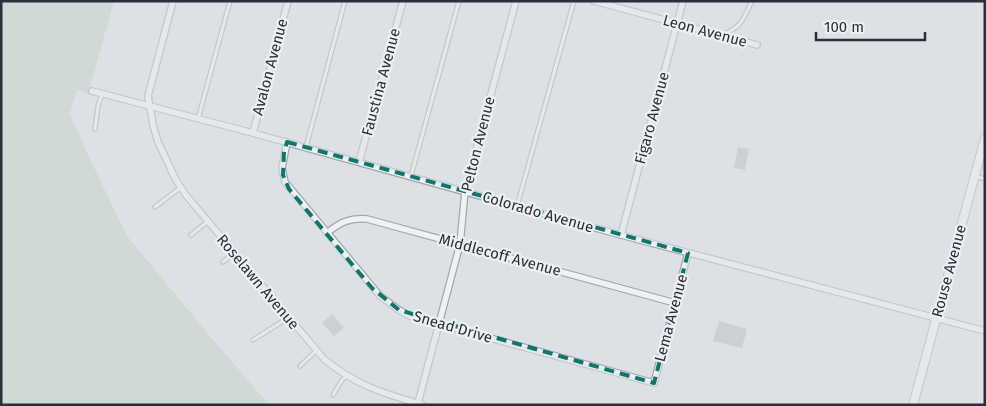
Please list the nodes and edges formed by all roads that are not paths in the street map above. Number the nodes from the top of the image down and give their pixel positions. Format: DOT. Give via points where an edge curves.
graph roads {
  1 [pos="173,1"];
  2 [pos="230,1"];
  3 [pos="288,1"];
  4 [pos="345,1"];
  5 [pos="403,1"];
  6 [pos="459,1"];
  7 [pos="516,1"];
  8 [pos="574,1"];
  9 [pos="594,1"];
  10 [pos="683,1"];
  11 [pos="752,1"];
  12 [pos="677,23"];
  13 [pos="722,36"];
  14 [pos="757,45"];
  15 [pos="92,91"];
  16 [pos="102,93"];
  17 [pos="149,105"];
  18 [pos="198,119"];
  19 [pos="95,129"];
  20 [pos="253,133"];
  21 [pos="985,138"];
  22 [pos="287,142"];
  23 [pos="306,147"];
  24 [pos="359,162"];
  25 [pos="411,176"];
  26 [pos="974,176"];
  27 [pos="985,179"];
  28 [pos="181,188"];
  29 [pos="464,191"];
  30 [pos="155,206"];
  31 [pos="517,207"];
  32 [pos="208,221"];
  33 [pos="327,233"];
  34 [pos="191,235"];
  35 [pos="621,235"];
  36 [pos="460,244"];
  37 [pos="234,253"];
  38 [pos="688,253"];
  39 [pos="223,262"];
  40 [pos="675,302"];
  41 [pos="288,318"];
  42 [pos="937,318"];
  43 [pos="439,324"];
  44 [pos="985,331"];
  45 [pos="254,340"];
  46 [pos="316,350"];
  47 [pos="300,366"];
  48 [pos="346,376"];
  49 [pos="654,383"];
  50 [pos="333,395"];
  51 [pos="420,404"];
  52 [pos="913,405"];
  1 -- 17 [label="street, Roselawn Avenue" via="148,96"];
  2 -- 18 [label="lane"];
  3 -- 20 [label="street, Avalon Avenue"];
  4 -- 23 [label="lane"];
  5 -- 24 [label="street, Faustina Avenue"];
  6 -- 25 [label="lane"];
  7 -- 29 [label="street, Pelton Avenue"];
  8 -- 31 [label="lane"];
  9 -- 12 [label="street, Leon Avenue"];
  10 -- 12 [label="street, Figaro Avenue"];
  11 -- 13 [label="lane" via="742,23"];
  12 -- 13 [label="street, Leon Avenue"];
  12 -- 35 [label="street, Figaro Avenue"];
  13 -- 14 [label="street, Leon Avenue"];
  15 -- 16 [label="street, Colorado Avenue"];
  16 -- 17 [label="street, Colorado Avenue"];
  16 -- 19 [label="lane"];
  17 -- 18 [label="street, Colorado Avenue"];
  17 -- 28 [label="street, Roselawn Avenue" via="158,142"];
  18 -- 20 [label="street, Colorado Avenue"];
  20 -- 22 [label="street, Colorado Avenue"];
  21 -- 26 [label="street, Rouse Avenue"];
  22 -- 23 [label="street, Colorado Avenue"];
  22 -- 33 [label="street, Snead Drive" via="282,168 285,182"];
  23 -- 24 [label="street, Colorado Avenue"];
  24 -- 25 [label="street, Colorado Avenue"];
  25 -- 29 [label="street, Colorado Avenue"];
  26 -- 27 [label="lane"];
  26 -- 42 [label="street, Rouse Avenue"];
  28 -- 30 [label="lane"];
  28 -- 32 [label="street, Roselawn Avenue"];
  29 -- 31 [label="street, Colorado Avenue"];
  29 -- 36 [label="street, Pelton Avenue"];
  31 -- 35 [label="street, Colorado Avenue"];
  32 -- 34 [label="lane"];
  32 -- 37 [label="street, Roselawn Avenue"];
  33 -- 36 [label="street, Middlecoff Avenue" via="346,220 361,218"];
  33 -- 43 [label="street, Snead Drive" via="388,303 410,316"];
  35 -- 38 [label="street, Colorado Avenue"];
  36 -- 40 [label="street, Middlecoff Avenue"];
  36 -- 43 [label="street, Pelton Avenue"];
  37 -- 39 [label="lane"];
  37 -- 41 [label="street, Roselawn Avenue"];
  38 -- 40 [label="street, Lema Avenue"];
  38 -- 42 [label="street, Colorado Avenue"];
  40 -- 49 [label="street, Lema Avenue"];
  41 -- 45 [label="lane"];
  41 -- 46 [label="street, Roselawn Avenue"];
  42 -- 44 [label="street, Colorado Avenue"];
  42 -- 52 [label="street, Rouse Avenue"];
  43 -- 49 [label="street, Snead Drive"];
  43 -- 51 [label="street, Pelton Avenue"];
  46 -- 47 [label="lane"];
  46 -- 48 [label="street, Roselawn Avenue"];
  48 -- 50 [label="lane"];
  48 -- 51 [label="street, Roselawn Avenue" via="374,390"];
}
